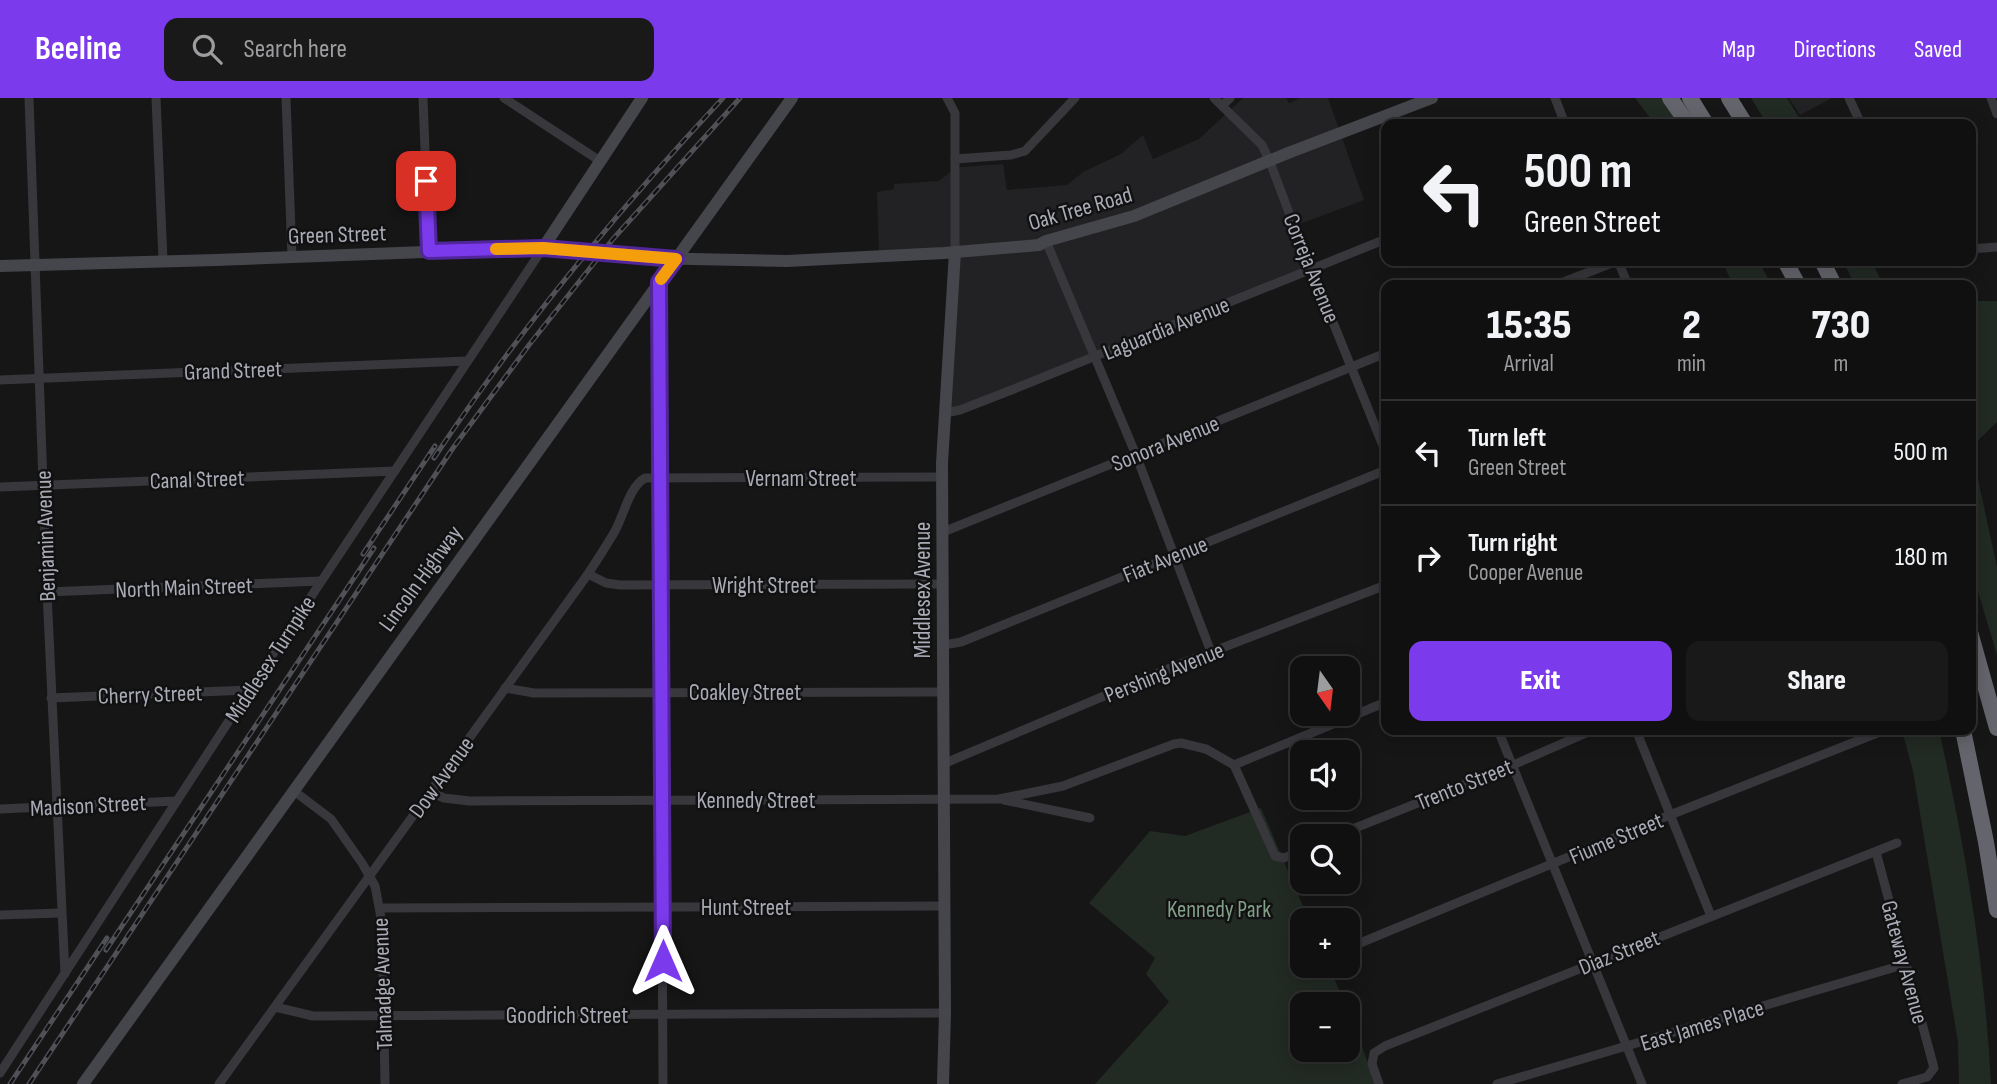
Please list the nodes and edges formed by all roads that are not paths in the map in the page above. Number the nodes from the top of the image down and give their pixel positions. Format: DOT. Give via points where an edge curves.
graph roads {
  1 [pos="29,98"];
  2 [pos="156,98"];
  3 [pos="286,98"];
  4 [pos="423,98"];
  5 [pos="504,98"];
  6 [pos="642,98"];
  7 [pos="792,98"];
  8 [pos="947,98"];
  9 [pos="1075,98"];
  10 [pos="1214,98"];
  11 [pos="1230,98"];
  12 [pos="1432,98"];
  13 [pos="1555,98"];
  14 [pos="1670,98"];
  15 [pos="1690,98"];
  16 [pos="1729,98"];
  17 [pos="1849,98"];
  18 [pos="1992,98"];
  19 [pos="1222,106"];
  20 [pos="1997,114"];
  21 [pos="1563,119"];
  22 [pos="1685,119"];
  23 [pos="1703,119"];
  24 [pos="1742,119"];
  25 [pos="1859,119"];
  26 [pos="955,159"];
  27 [pos="600,161"];
  28 [pos="1270,162"];
  29 [pos="1046,241"];
  30 [pos="1381,241"];
  31 [pos="1997,247"];
  32 [pos="543,248"];
  33 [pos="1976,249"];
  34 [pos="429,251"];
  35 [pos="955,252"];
  36 [pos="292,257"];
  37 [pos="676,259"];
  38 [pos="163,260"];
  39 [pos="34,264"];
  40 [pos="0,266"];
  41 [pos="1605,266"];
  42 [pos="1312,268"];
  43 [pos="1569,280"];
  44 [pos="659,282"];
  45 [pos="1381,356"];
  46 [pos="1094,358"];
  47 [pos="467,361"];
  48 [pos="1351,367"];
  49 [pos="39,378"];
  50 [pos="0,380"];
  51 [pos="945,413"];
  52 [pos="1381,441"];
  53 [pos="1136,455"];
  54 [pos="395,471"];
  55 [pos="1381,472"];
  56 [pos="943,477"];
  57 [pos="660,478"];
  58 [pos="43,485"];
  59 [pos="0,487"];
  60 [pos="943,532"];
  61 [pos="1174,555"];
  62 [pos="588,574"];
  63 [pos="321,581"];
  64 [pos="943,584"];
  65 [pos="661,585"];
  66 [pos="1381,586"];
  67 [pos="47,592"];
  68 [pos="943,645"];
  69 [pos="1212,652"];
  70 [pos="1976,652"];
  71 [pos="505,688"];
  72 [pos="249,690"];
  73 [pos="943,692"];
  74 [pos="661,693"];
  75 [pos="51,698"];
  76 [pos="1381,704"];
  77 [pos="1996,719"];
  78 [pos="1500,735"];
  79 [pos="1582,735"];
  80 [pos="1638,735"];
  81 [pos="1872,735"];
  82 [pos="1964,735"];
  83 [pos="943,764"];
  84 [pos="1234,765"];
  85 [pos="1513,765"];
  86 [pos="294,791"];
  87 [pos="430,792"];
  88 [pos="999,799"];
  89 [pos="662,800"];
  90 [pos="943,800"];
  91 [pos="177,801"];
  92 [pos="56,806"];
  93 [pos="0,809"];
  94 [pos="1670,815"];
  95 [pos="1090,818"];
  96 [pos="1360,826"];
  97 [pos="1896,843"];
  98 [pos="1876,852"];
  99 [pos="1290,855"];
  100 [pos="1552,865"];
  101 [pos="369,875"];
  102 [pos="944,906"];
  103 [pos="663,907"];
  104 [pos="380,908"];
  105 [pos="1997,910"];
  106 [pos="61,913"];
  107 [pos="0,915"];
  108 [pos="1711,916"];
  109 [pos="1360,943"];
  110 [pos="1592,962"];
  111 [pos="1906,964"];
  112 [pos="65,974"];
  113 [pos="275,1007"];
  114 [pos="945,1013"];
  115 [pos="384,1015"];
  116 [pos="663,1015"];
  117 [pos="1628,1047"];
  118 [pos="0,1073"];
  119 [pos="83,1084"];
  120 [pos="219,1084"];
  121 [pos="384,1084"];
  122 [pos="663,1084"];
  123 [pos="943,1084"];
  124 [pos="1379,1084"];
  125 [pos="1497,1084"];
  126 [pos="1642,1084"];
  127 [pos="1902,1084"];
  1 -- 39 [label="street, Benjamin Avenue"];
  2 -- 38 [label="street"];
  3 -- 36 [label="street"];
  4 -- 34 [label="street"];
  5 -- 27 [label="street"];
  6 -- 27 [label="street"];
  7 -- 37 [label="street, Lincoln Highway"];
  8 -- 26 [label="street, Middlesex Avenue" via="955,113"];
  9 -- 26 [label="street" via="1025,151"];
  10 -- 19 [label="street, Correja Avenue"];
  11 -- 19 [label="street"];
  12 -- 28 [label="street, Oak Tree Road"];
  13 -- 21 [label="street"];
  14 -- 22 [label="highway"];
  15 -- 23 [label="highway"];
  16 -- 24 [label="highway"];
  17 -- 25 [label="street"];
  18 -- 20 [label="street"];
  19 -- 28 [label="street, Correja Avenue" via="1262,145"];
  26 -- 35 [label="street, Middlesex Avenue"];
  27 -- 32 [label="street"];
  28 -- 29 [label="street, Oak Tree Road" via="1134,216"];
  28 -- 42 [label="street, Correja Avenue"];
  29 -- 35 [label="street, Oak Tree Road"];
  29 -- 46 [label="street"];
  30 -- 42 [label="street, Laguardia Avenue"];
  31 -- 33 [label="street"];
  32 -- 34 [label="street, Green Street"];
  32 -- 37 [label="street, Green Street"];
  32 -- 47 [label="street, Middlesex Turnpike"];
  34 -- 36 [label="street, Green Street"];
  35 -- 37 [label="street, Oak Tree Road" via="787,261"];
  35 -- 51 [label="street, Middlesex Avenue"];
  36 -- 38 [label="street, Green Street"];
  37 -- 44 [label="street, Lincoln Highway"];
  38 -- 39 [label="street, Green Street"];
  39 -- 40 [label="street, Green Street"];
  39 -- 49 [label="street, Benjamin Avenue"];
  41 -- 43 [label="street"];
  42 -- 46 [label="street, Laguardia Avenue"];
  42 -- 48 [label="street, Correja Avenue"];
  44 -- 57 [label="street"];
  44 -- 86 [label="street, Lincoln Highway"];
  45 -- 48 [label="street, Sonora Avenue"];
  46 -- 51 [label="street, Laguardia Avenue"];
  46 -- 53 [label="street"];
  47 -- 49 [label="street, Grand Street"];
  47 -- 54 [label="street, Middlesex Turnpike"];
  48 -- 52 [label="street, Correja Avenue"];
  48 -- 53 [label="street, Sonora Avenue"];
  49 -- 50 [label="street, Grand Street"];
  49 -- 58 [label="street, Benjamin Avenue"];
  51 -- 56 [label="street, Middlesex Avenue"];
  53 -- 60 [label="street, Sonora Avenue"];
  53 -- 61 [label="street"];
  54 -- 58 [label="street, Canal Street"];
  54 -- 63 [label="street, Middlesex Turnpike"];
  55 -- 61 [label="street, Fiat Avenue"];
  56 -- 57 [label="street, Vernam Street"];
  56 -- 60 [label="street, Middlesex Avenue"];
  57 -- 62 [label="street, Dow Avenue" via="639,482"];
  57 -- 65 [label="street"];
  58 -- 59 [label="street, Canal Street"];
  58 -- 67 [label="street, Benjamin Avenue"];
  60 -- 64 [label="street, Middlesex Avenue"];
  61 -- 68 [label="street, Fiat Avenue" via="961,642"];
  61 -- 69 [label="street"];
  62 -- 65 [label="street, Wright Street" via="612,585"];
  62 -- 71 [label="street, Dow Avenue"];
  63 -- 67 [label="street, North Main Street"];
  63 -- 72 [label="street, Middlesex Turnpike"];
  64 -- 65 [label="street, Wright Street"];
  64 -- 68 [label="street, Middlesex Avenue"];
  65 -- 74 [label="street"];
  66 -- 69 [label="street, Pershing Avenue"];
  67 -- 75 [label="street, Benjamin Avenue"];
  68 -- 73 [label="street, Middlesex Avenue"];
  69 -- 83 [label="street, Pershing Avenue"];
  70 -- 77 [label="highway"];
  71 -- 74 [label="street, Coakley Street" via="534,693"];
  71 -- 87 [label="street, Dow Avenue"];
  72 -- 75 [label="street, Cherry Street"];
  72 -- 91 [label="street, Middlesex Turnpike"];
  73 -- 74 [label="street, Coakley Street"];
  73 -- 83 [label="street, Middlesex Avenue"];
  74 -- 89 [label="street"];
  75 -- 92 [label="street, Benjamin Avenue"];
  76 -- 84 [label="street"];
  78 -- 85 [label="street"];
  79 -- 85 [label="street, Trento Street"];
  80 -- 94 [label="street"];
  81 -- 94 [label="street, Fiume Street"];
  82 -- 105 [label="highway"];
  83 -- 90 [label="street, Middlesex Avenue"];
  84 -- 88 [label="street, Kennedy Street" via="1206,749 1174,744 1063,786"];
  84 -- 99 [label="street" via="1273,854"];
  85 -- 96 [label="street, Trento Street"];
  85 -- 100 [label="street"];
  86 -- 101 [label="street, Talmadge Avenue" via="331,819"];
  86 -- 119 [label="street, Lincoln Highway"];
  87 -- 89 [label="street, Kennedy Street" via="469,801"];
  87 -- 101 [label="street, Dow Avenue"];
  88 -- 90 [label="street, Kennedy Street"];
  88 -- 95 [label="street, Kennedy Street"];
  89 -- 90 [label="street, Kennedy Street"];
  89 -- 103 [label="street"];
  90 -- 102 [label="street, Middlesex Avenue"];
  91 -- 92 [label="street, Madison Street"];
  91 -- 112 [label="street, Middlesex Turnpike"];
  92 -- 93 [label="street, Madison Street"];
  92 -- 106 [label="street, Benjamin Avenue"];
  94 -- 100 [label="street, Fiume Street"];
  94 -- 108 [label="street"];
  97 -- 98 [label="street, Diaz Street"];
  98 -- 108 [label="street, Diaz Street"];
  98 -- 111 [label="street, Gateway Avenue"];
  100 -- 109 [label="street, Fiume Street"];
  100 -- 110 [label="street"];
  101 -- 104 [label="street, Talmadge Avenue"];
  101 -- 113 [label="street, Dow Avenue"];
  102 -- 103 [label="street, Hunt Street"];
  102 -- 114 [label="street, Middlesex Avenue"];
  103 -- 104 [label="street, Hunt Street"];
  103 -- 116 [label="street"];
  104 -- 115 [label="street, Talmadge Avenue"];
  106 -- 107 [label="street"];
  106 -- 112 [label="street, Benjamin Avenue"];
  108 -- 110 [label="street, Diaz Street"];
  110 -- 117 [label="street"];
  110 -- 124 [label="street, Diaz Street" via="1385,1046 1374,1054 1372,1064"];
  111 -- 117 [label="street, East James Place"];
  111 -- 127 [label="street, Gateway Avenue" via="1934,1068 1927,1077"];
  112 -- 118 [label="street, Middlesex Turnpike"];
  113 -- 115 [label="street, Goodrich Street" via="313,1016"];
  113 -- 120 [label="street, Dow Avenue"];
  114 -- 116 [label="street, Goodrich Street"];
  114 -- 123 [label="street, Middlesex Avenue"];
  115 -- 116 [label="street, Goodrich Street"];
  115 -- 121 [label="street, Talmadge Avenue"];
  116 -- 122 [label="street"];
  117 -- 125 [label="street, East James Place"];
  117 -- 126 [label="street"];
}
